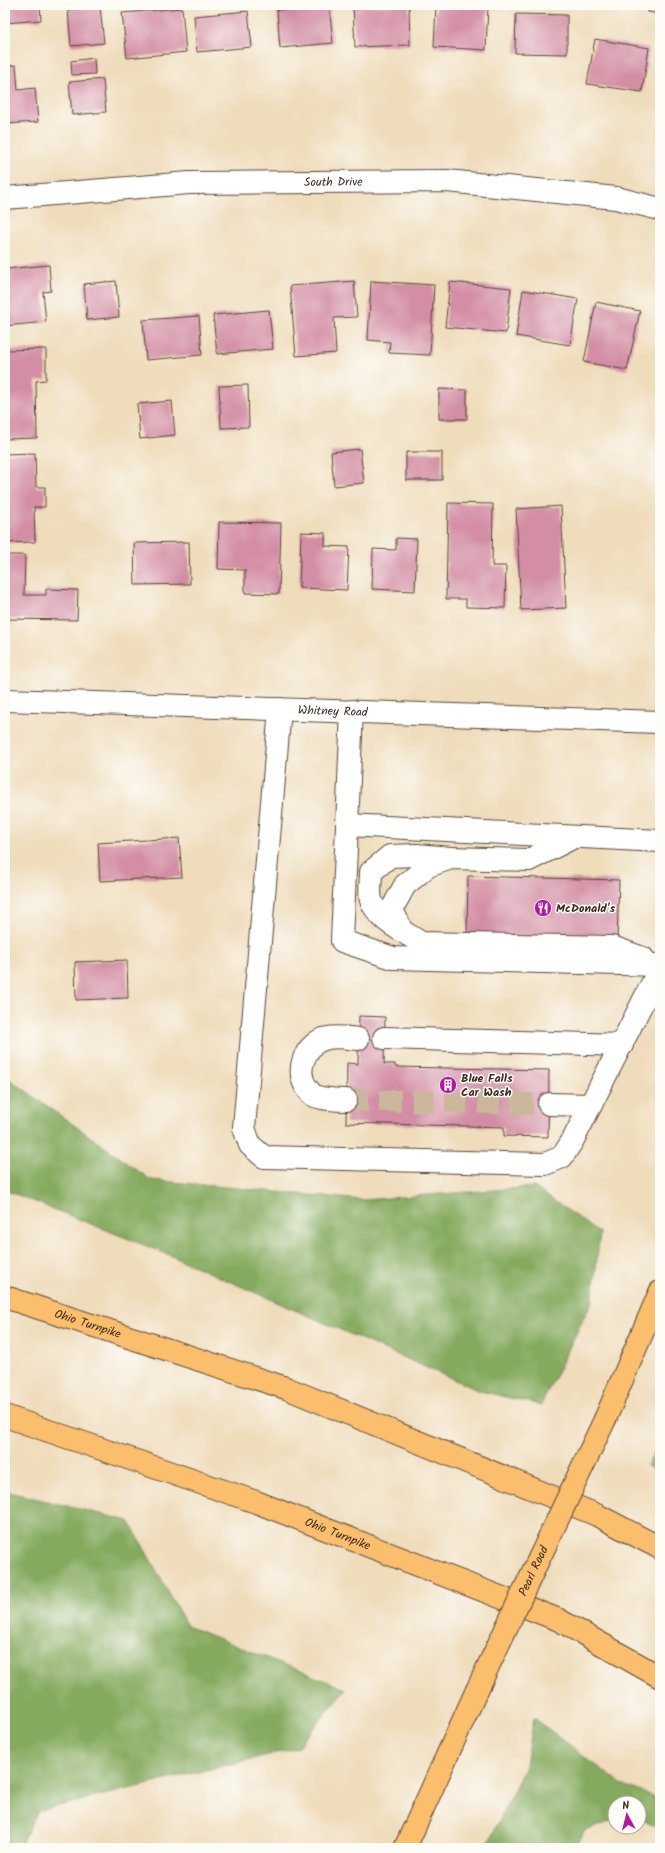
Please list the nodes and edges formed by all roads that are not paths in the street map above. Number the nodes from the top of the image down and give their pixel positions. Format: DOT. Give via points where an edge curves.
graph roads {
  1 [pos="5,198"];
  2 [pos="660,209"];
  3 [pos="5,700"];
  4 [pos="280,709"];
  5 [pos="352,712"];
  6 [pos="660,722"];
  7 [pos="347,825"];
  8 [pos="575,837"];
  9 [pos="660,841"];
  10 [pos="450,858"];
  11 [pos="401,929"];
  12 [pos="660,965"];
  13 [pos="660,968"];
  14 [pos="384,1038"];
  15 [pos="358,1039"];
  16 [pos="622,1045"];
  17 [pos="346,1100"];
  18 [pos="548,1104"];
  19 [pos="592,1105"];
  20 [pos="660,1292"];
  21 [pos="5,1297"];
  22 [pos="5,1416"];
  23 [pos="660,1548"];
  24 [pos="660,1677"];
  25 [pos="405,1848"];
  1 -- 2 [label="street, South Drive" via="189,183 447,181 616,198"];
  3 -- 4 [label="street, Whitney Road"];
  4 -- 5 [label="street, Whitney Road"];
  4 -- 19 [label="street" via="244,1128 250,1145 264,1158 545,1164 562,1158"];
  5 -- 6 [label="street, Whitney Road"];
  5 -- 7 [label="street"];
  7 -- 8 [label="street"];
  7 -- 12 [label="street" via="342,941 393,958"];
  8 -- 9 [label="street"];
  8 -- 10 [label="street" via="529,860"];
  10 -- 11 [label="street" via="428,866 405,885 392,909"];
  10 -- 11 [label="street" via="390,856 371,872 371,900 383,920"];
  11 -- 12 [label="street" via="421,943 612,947"];
  13 -- 16 [label="street"];
  14 -- 16 [label="street"];
  15 -- 17 [label="street" via="327,1038 311,1046 302,1061 301,1074 305,1086 313,1095"];
  16 -- 19 [label="street"];
  18 -- 19 [label="street"];
  20 -- 25 [label="main road, Pearl Road, bridge" via="606,1417"];
  21 -- 23 [label="main road, Ohio Turnpike" via="286,1388 597,1515"];
  22 -- 24 [label="main road, Ohio Turnpike" via="256,1502 559,1620"];
}
